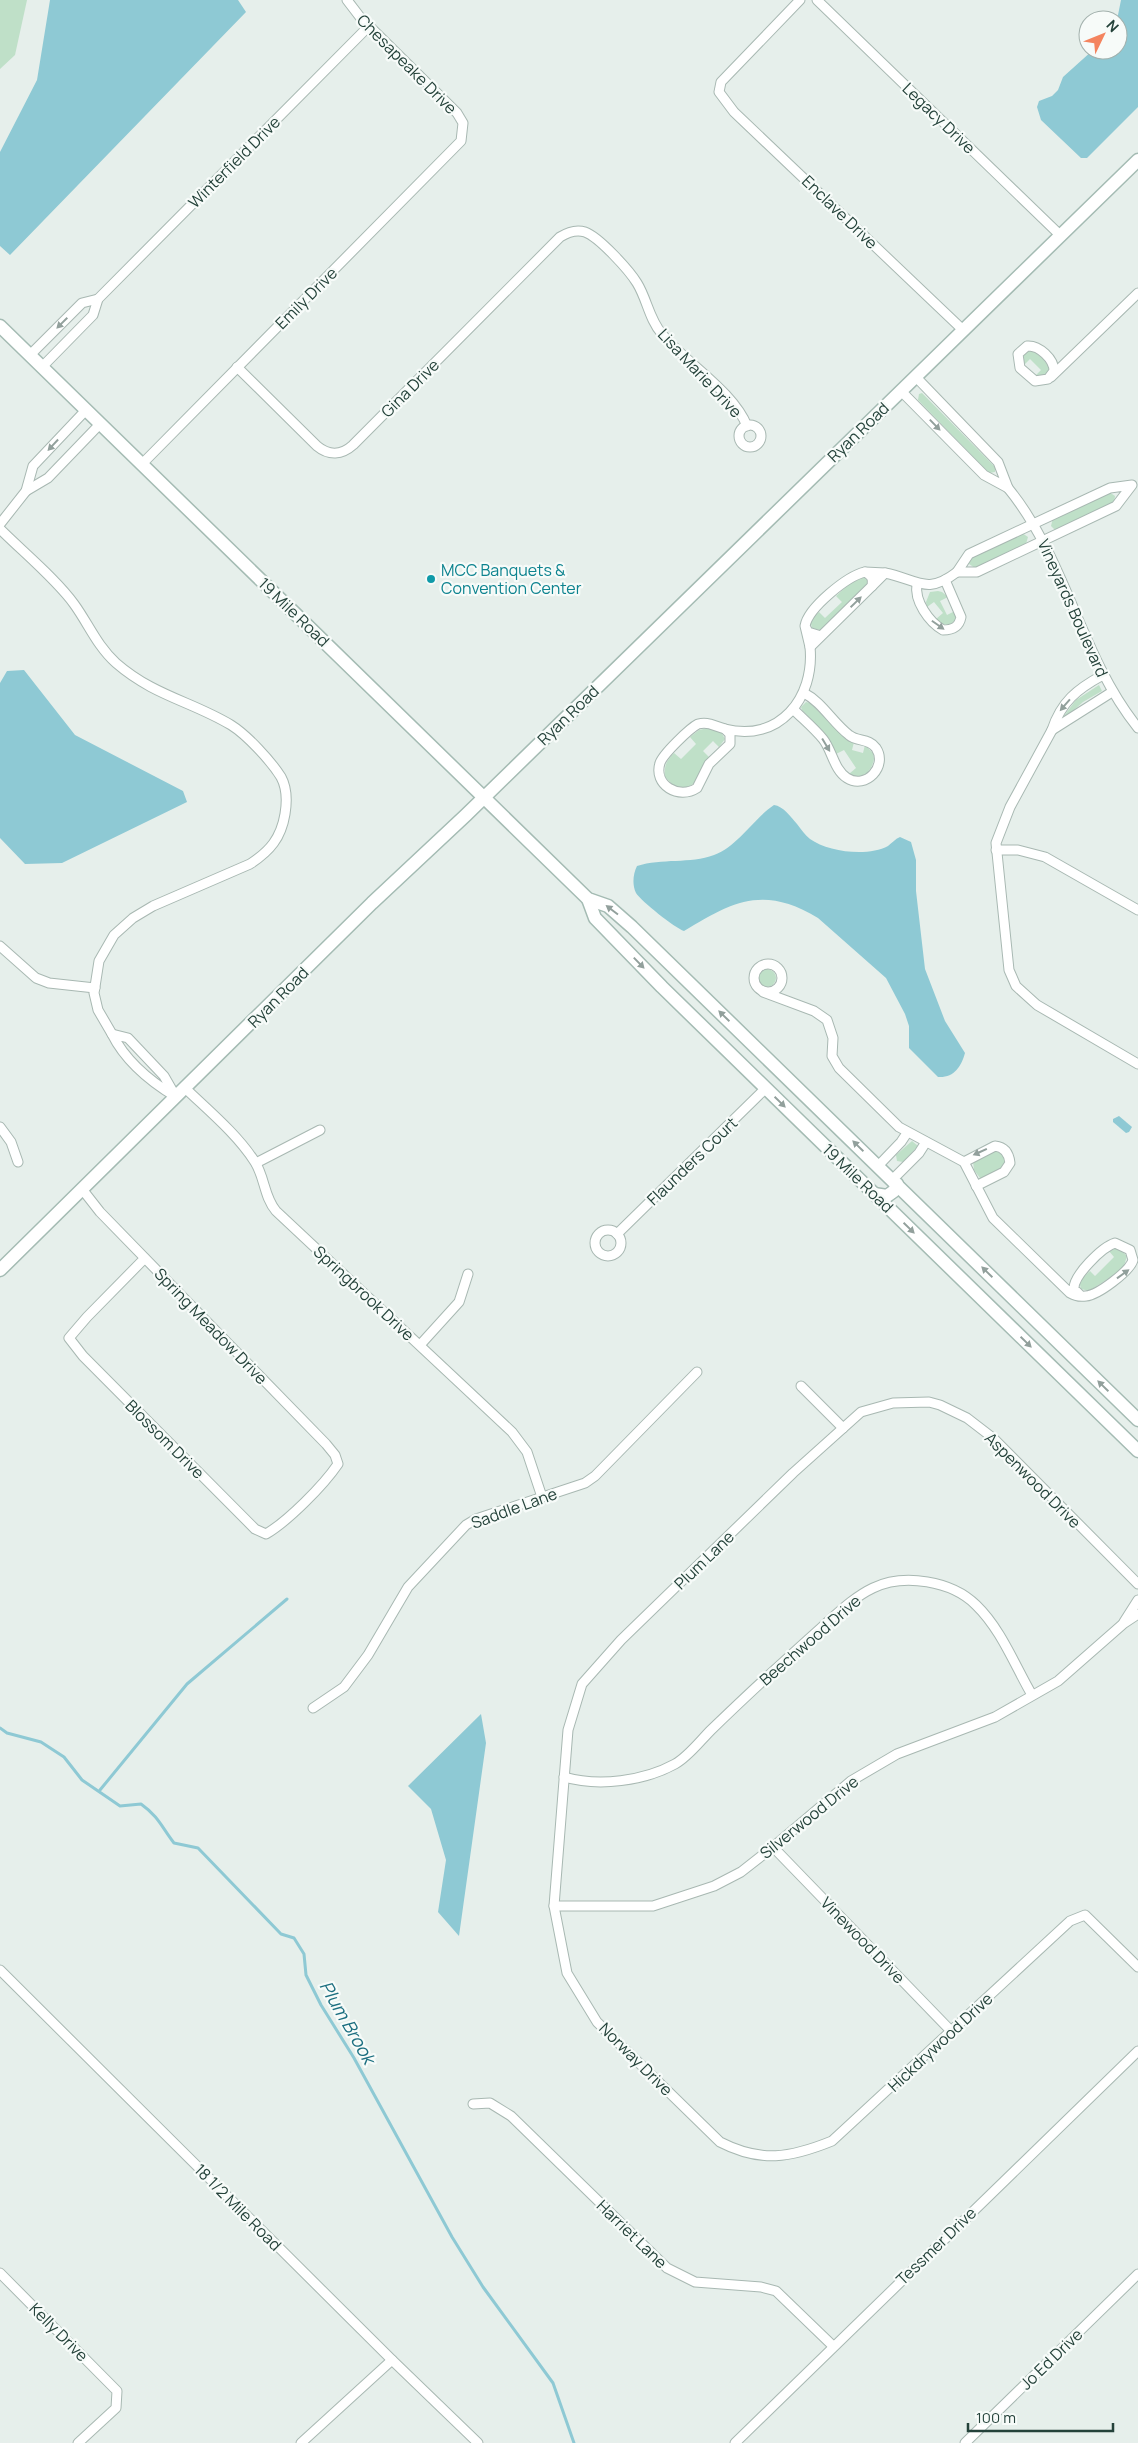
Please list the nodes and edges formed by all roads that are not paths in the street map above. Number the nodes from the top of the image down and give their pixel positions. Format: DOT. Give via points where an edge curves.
graph roads {
  1 [pos="347,0"];
  2 [pos="800,0"];
  3 [pos="817,0"];
  4 [pos="369,26"];
  5 [pos="463,129"];
  6 [pos="1138,160"];
  7 [pos="579,231"];
  8 [pos="1061,236"];
  9 [pos="1138,293"];
  10 [pos="98,298"];
  11 [pos="0,326"];
  12 [pos="963,330"];
  13 [pos="30,355"];
  14 [pos="1048,358"];
  15 [pos="1066,362"];
  16 [pos="42,367"];
  17 [pos="237,367"];
  18 [pos="916,376"];
  19 [pos="1051,377"];
  20 [pos="901,390"];
  21 [pos="86,410"];
  22 [pos="100,424"];
  23 [pos="747,426"];
  24 [pos="142,464"];
  25 [pos="1135,482"];
  26 [pos="1008,488"];
  27 [pos="26,491"];
  28 [pos="1035,523"];
  29 [pos="0,524"];
  30 [pos="0,529"];
  31 [pos="1044,540"];
  32 [pos="865,572"];
  33 [pos="957,572"];
  34 [pos="885,573"];
  35 [pos="945,580"];
  36 [pos="918,584"];
  37 [pos="872,586"];
  38 [pos="806,626"];
  39 [pos="821,636"];
  40 [pos="810,647"];
  41 [pos="1103,675"];
  42 [pos="1112,692"];
  43 [pos="804,693"];
  44 [pos="794,709"];
  45 [pos="1138,728"];
  46 [pos="725,729"];
  47 [pos="1052,730"];
  48 [pos="742,732"];
  49 [pos="730,744"];
  50 [pos="484,797"];
  51 [pos="996,850"];
  52 [pos="588,899"];
  53 [pos="1138,910"];
  54 [pos="632,927"];
  55 [pos="614,938"];
  56 [pos="0,946"];
  57 [pos="780,986"];
  58 [pos="94,988"];
  59 [pos="763,992"];
  60 [pos="786,1000"];
  61 [pos="759,1050"];
  62 [pos="736,1059"];
  63 [pos="1138,1064"];
  64 [pos="766,1088"];
  65 [pos="181,1092"];
  66 [pos="0,1127"];
  67 [pos="320,1130"];
  68 [pos="907,1133"];
  69 [pos="926,1142"];
  70 [pos="18,1162"];
  71 [pos="964,1162"];
  72 [pos="256,1163"];
  73 [pos="878,1166"];
  74 [pos="895,1182"];
  75 [pos="976,1186"];
  76 [pos="82,1189"];
  77 [pos="874,1194"];
  78 [pos="617,1234"];
  79 [pos="145,1258"];
  80 [pos="0,1270"];
  81 [pos="468,1274"];
  82 [pos="1075,1278"];
  83 [pos="1065,1288"];
  84 [pos="1080,1296"];
  85 [pos="420,1345"];
  86 [pos="697,1372"];
  87 [pos="801,1386"];
  88 [pos="913,1401"];
  89 [pos="1138,1420"];
  90 [pos="1138,1426"];
  91 [pos="843,1428"];
  92 [pos="1125,1438"];
  93 [pos="1138,1451"];
  94 [pos="542,1497"];
  95 [pos="266,1534"];
  96 [pos="1138,1584"];
  97 [pos="1138,1600"];
  98 [pos="1138,1614"];
  99 [pos="1122,1624"];
  100 [pos="1032,1695"];
  101 [pos="313,1708"];
  102 [pos="564,1777"];
  103 [pos="773,1847"];
  104 [pos="554,1906"];
  105 [pos="1138,1967"];
  106 [pos="0,1970"];
  107 [pos="952,2032"];
  108 [pos="1138,2051"];
  109 [pos="473,2104"];
  110 [pos="788,2154"];
  111 [pos="0,2274"];
  112 [pos="1138,2274"];
  113 [pos="833,2346"];
  114 [pos="392,2360"];
  115 [pos="78,2443"];
  116 [pos="302,2443"];
  117 [pos="478,2443"];
  118 [pos="735,2443"];
  119 [pos="965,2443"];
  1 -- 4 [label="street, Chesapeake Drive"];
  2 -- 12 [label="street, Enclave Drive" via="721,82 719,92 734,112"];
  3 -- 8 [label="street, Legacy Drive"];
  4 -- 5 [label="street, Chesapeake Drive" via="456,113"];
  4 -- 10 [label="street, Winterfield Drive"];
  5 -- 17 [label="street, Emily Drive" via="458,146"];
  6 -- 8 [label="main road, Ryan Road"];
  7 -- 17 [label="street, Gina Drive" via="560,237 353,444 341,452 329,453 317,446"];
  7 -- 23 [label="street, Lisa Marie Drive" via="592,236 630,274 641,290 656,326 734,404"];
  8 -- 12 [label="main road, Ryan Road"];
  9 -- 15 [label="street"];
  10 -- 13 [label="street, Winterfield Drive, one-way" via="82,303"];
  10 -- 16 [label="street, Winterfield Drive" via="94,315"];
  11 -- 13 [label="main road, 19 Mile Road"];
  12 -- 18 [label="main road, Ryan Road"];
  13 -- 16 [label="main road, 19 Mile Road"];
  14 -- 15 [label="street"];
  14 -- 19 [label="street" via="1055,368"];
  14 -- 19 [label="street" via="1031,345 1023,348 1017,358 1020,368 1035,381"];
  15 -- 19 [label="street"];
  16 -- 21 [label="main road, 19 Mile Road"];
  17 -- 24 [label="street, Emily Drive"];
  18 -- 20 [label="main road, Ryan Road"];
  18 -- 26 [label="street, Vineyards Boulevard" via="998,462"];
  20 -- 26 [label="street, Vineyards Boulevard, one-way" via="984,476"];
  20 -- 50 [label="main road, Ryan Road"];
  21 -- 22 [label="main road, 19 Mile Road"];
  21 -- 27 [label="street, one-way" via="33,466"];
  22 -- 24 [label="main road, 19 Mile Road"];
  22 -- 27 [label="street" via="48,478"];
  24 -- 50 [label="main road, 19 Mile Road"];
  25 -- 28 [label="street" via="1110,488"];
  25 -- 31 [label="street" via="1116,506"];
  26 -- 28 [label="street, Vineyards Boulevard"];
  27 -- 29 [label="street"];
  28 -- 31 [label="street, Vineyards Boulevard"];
  28 -- 33 [label="street" via="969,554"];
  30 -- 58 [label="street" via="68,597 105,652 126,672 160,694 233,726 252,743 284,786 287,806 280,834 264,854 250,864 153,906 122,927 99,960"];
  31 -- 33 [label="street" via="977,572"];
  31 -- 41 [label="street, Vineyards Boulevard"];
  32 -- 34 [label="street"];
  32 -- 37 [label="street" via="872,576"];
  32 -- 38 [label="street" via="846,579 808,616"];
  33 -- 35 [label="street"];
  34 -- 36 [label="street"];
  34 -- 37 [label="street"];
  35 -- 36 [label="street" via="928,586"];
  36 -- 35 [label="street, one-way" via="917,596 932,621 943,630 952,630 960,623 961,617"];
  39 -- 37 [label="street, one-way"];
  38 -- 39 [label="street" via="812,635"];
  38 -- 40 [label="street"];
  39 -- 40 [label="street"];
  40 -- 43 [label="street"];
  41 -- 42 [label="street, Vineyards Boulevard"];
  41 -- 47 [label="street, one-way" via="1067,701"];
  42 -- 45 [label="street, Vineyards Boulevard"];
  42 -- 47 [label="street"];
  43 -- 44 [label="street"];
  44 -- 43 [label="street, one-way" via="822,737 844,776 860,781 875,772 880,760 875,747 870,742 848,735"];
  44 -- 48 [label="street" via="772,725"];
  46 -- 48 [label="street"];
  46 -- 49 [label="street" via="730,734"];
  46 -- 49 [label="street" via="703,723 692,729 663,758 660,769 662,781 676,792 693,791 701,783 710,764"];
  47 -- 51 [label="street" via="1010,807 999,831"];
  48 -- 49 [label="street"];
  50 -- 52 [label="main road, 19 Mile Road"];
  50 -- 65 [label="main road, Ryan Road"];
  51 -- 53 [label="street" via="1018,850 1045,857"];
  51 -- 63 [label="street" via="1007,961 1016,986 1037,1005"];
  54 -- 52 [label="main road, 19 Mile Road, one-way" via="608,906"];
  52 -- 55 [label="main road, 19 Mile Road" via="595,918"];
  54 -- 55 [label="main road" via="620,928"];
  61 -- 54 [label="main road, 19 Mile Road, one-way"];
  55 -- 62 [label="main road, 19 Mile Road, one-way"];
  56 -- 58 [label="street" via="36,978 50,983"];
  57 -- 59 [label="street" via="772,992"];
  57 -- 59 [label="street" via="782,977 778,968 765,964 757,969 753,978 756,987"];
  57 -- 60 [label="street"];
  58 -- 65 [label="street, Springbrook Drive" via="98,1010 112,1034 128,1038"];
  59 -- 60 [label="street"];
  60 -- 68 [label="street" via="827,1020 832,1056 839,1068"];
  61 -- 62 [label="main road" via="746,1047"];
  73 -- 61 [label="main road, 19 Mile Road, one-way"];
  62 -- 64 [label="main road, 19 Mile Road"];
  64 -- 77 [label="main road, 19 Mile Road, one-way"];
  64 -- 78 [label="street, Flaunders Court"];
  65 -- 72 [label="street, Springbrook Drive" via="238,1141"];
  65 -- 76 [label="main road, Ryan Road"];
  66 -- 70 [label="street" via="11,1142"];
  67 -- 72 [label="street"];
  68 -- 69 [label="street"];
  68 -- 73 [label="street"];
  69 -- 71 [label="street"];
  69 -- 74 [label="street"];
  71 -- 75 [label="street"];
  75 -- 71 [label="street, one-way" via="1004,1172 1010,1163 1008,1154 995,1146"];
  72 -- 85 [label="street, Springbrook Drive" via="269,1203 276,1211"];
  73 -- 74 [label="main road, 19 Mile Road"];
  74 -- 77 [label="main road" via="894,1191 887,1196"];
  89 -- 74 [label="main road, 19 Mile Road, one-way"];
  75 -- 83 [label="street" via="993,1218"];
  76 -- 79 [label="street, Spring Meadow Drive"];
  76 -- 80 [label="main road, Ryan Road"];
  77 -- 92 [label="main road, 19 Mile Road, one-way"];
  79 -- 95 [label="street, Spring Meadow Drive" via="335,1455 338,1464 331,1475"];
  79 -- 95 [label="street, Blossom Drive" via="69,1338 83,1356 255,1529"];
  81 -- 85 [label="street" via="459,1302"];
  82 -- 83 [label="street"];
  82 -- 84 [label="street" via="1074,1289"];
  84 -- 82 [label="street, one-way" via="1091,1295 1127,1271 1133,1260 1130,1250 1120,1244 1110,1244"];
  83 -- 84 [label="street" via="1070,1294"];
  85 -- 94 [label="street, Springbrook Drive" via="512,1432 526,1452"];
  86 -- 94 [label="street, Saddle Lane" via="596,1476 585,1483"];
  87 -- 91 [label="street"];
  88 -- 91 [label="street, Plum Lane" via="862,1412"];
  88 -- 96 [label="street, Aspenwood Drive" via="940,1405 967,1418 993,1438"];
  90 -- 92 [label="main road" via="1131,1428"];
  91 -- 102 [label="street, Plum Lane" via="621,1640 582,1684 568,1730"];
  92 -- 93 [label="main road, 19 Mile Road"];
  94 -- 101 [label="street, Saddle Lane" via="466,1525 408,1587 368,1655 344,1687"];
  97 -- 99 [label="street, Silverwood Drive"];
  98 -- 99 [label="street, Silverwood Drive"];
  99 -- 100 [label="street, Silverwood Drive" via="1058,1681"];
  100 -- 102 [label="street, Beechwood Drive" via="991,1624 976,1605 965,1596 937,1584 903,1580 875,1587 857,1597 775,1668 677,1763 656,1773 627,1780"];
  100 -- 103 [label="street, Silverwood Drive" via="995,1717 897,1754 851,1781"];
  102 -- 104 [label="street, Norway Drive"];
  103 -- 104 [label="street, Silverwood Drive" via="741,1872 714,1886 653,1906"];
  103 -- 107 [label="street, Vinewood Drive"];
  104 -- 110 [label="street, Norway Drive" via="567,1973 597,2022 720,2142 736,2150 767,2157"];
  105 -- 107 [label="street, Hickdrywood Drive" via="1085,1915 1070,1922"];
  106 -- 114 [label="street, 18 1/2 Mile Road"];
  107 -- 110 [label="street, Hickdrywood Drive" via="832,2142"];
  108 -- 113 [label="street, Tessmer Drive"];
  109 -- 113 [label="street, Harriet Lane" via="490,2104 511,2116 667,2268 695,2282 776,2291"];
  111 -- 115 [label="street, Kelly Drive" via="117,2390 116,2408"];
  112 -- 119 [label="street, Jo Ed Drive"];
  113 -- 118 [label="street, Tessmer Drive"];
  114 -- 116 [label="street"];
  114 -- 117 [label="street, 18 1/2 Mile Road"];
}
